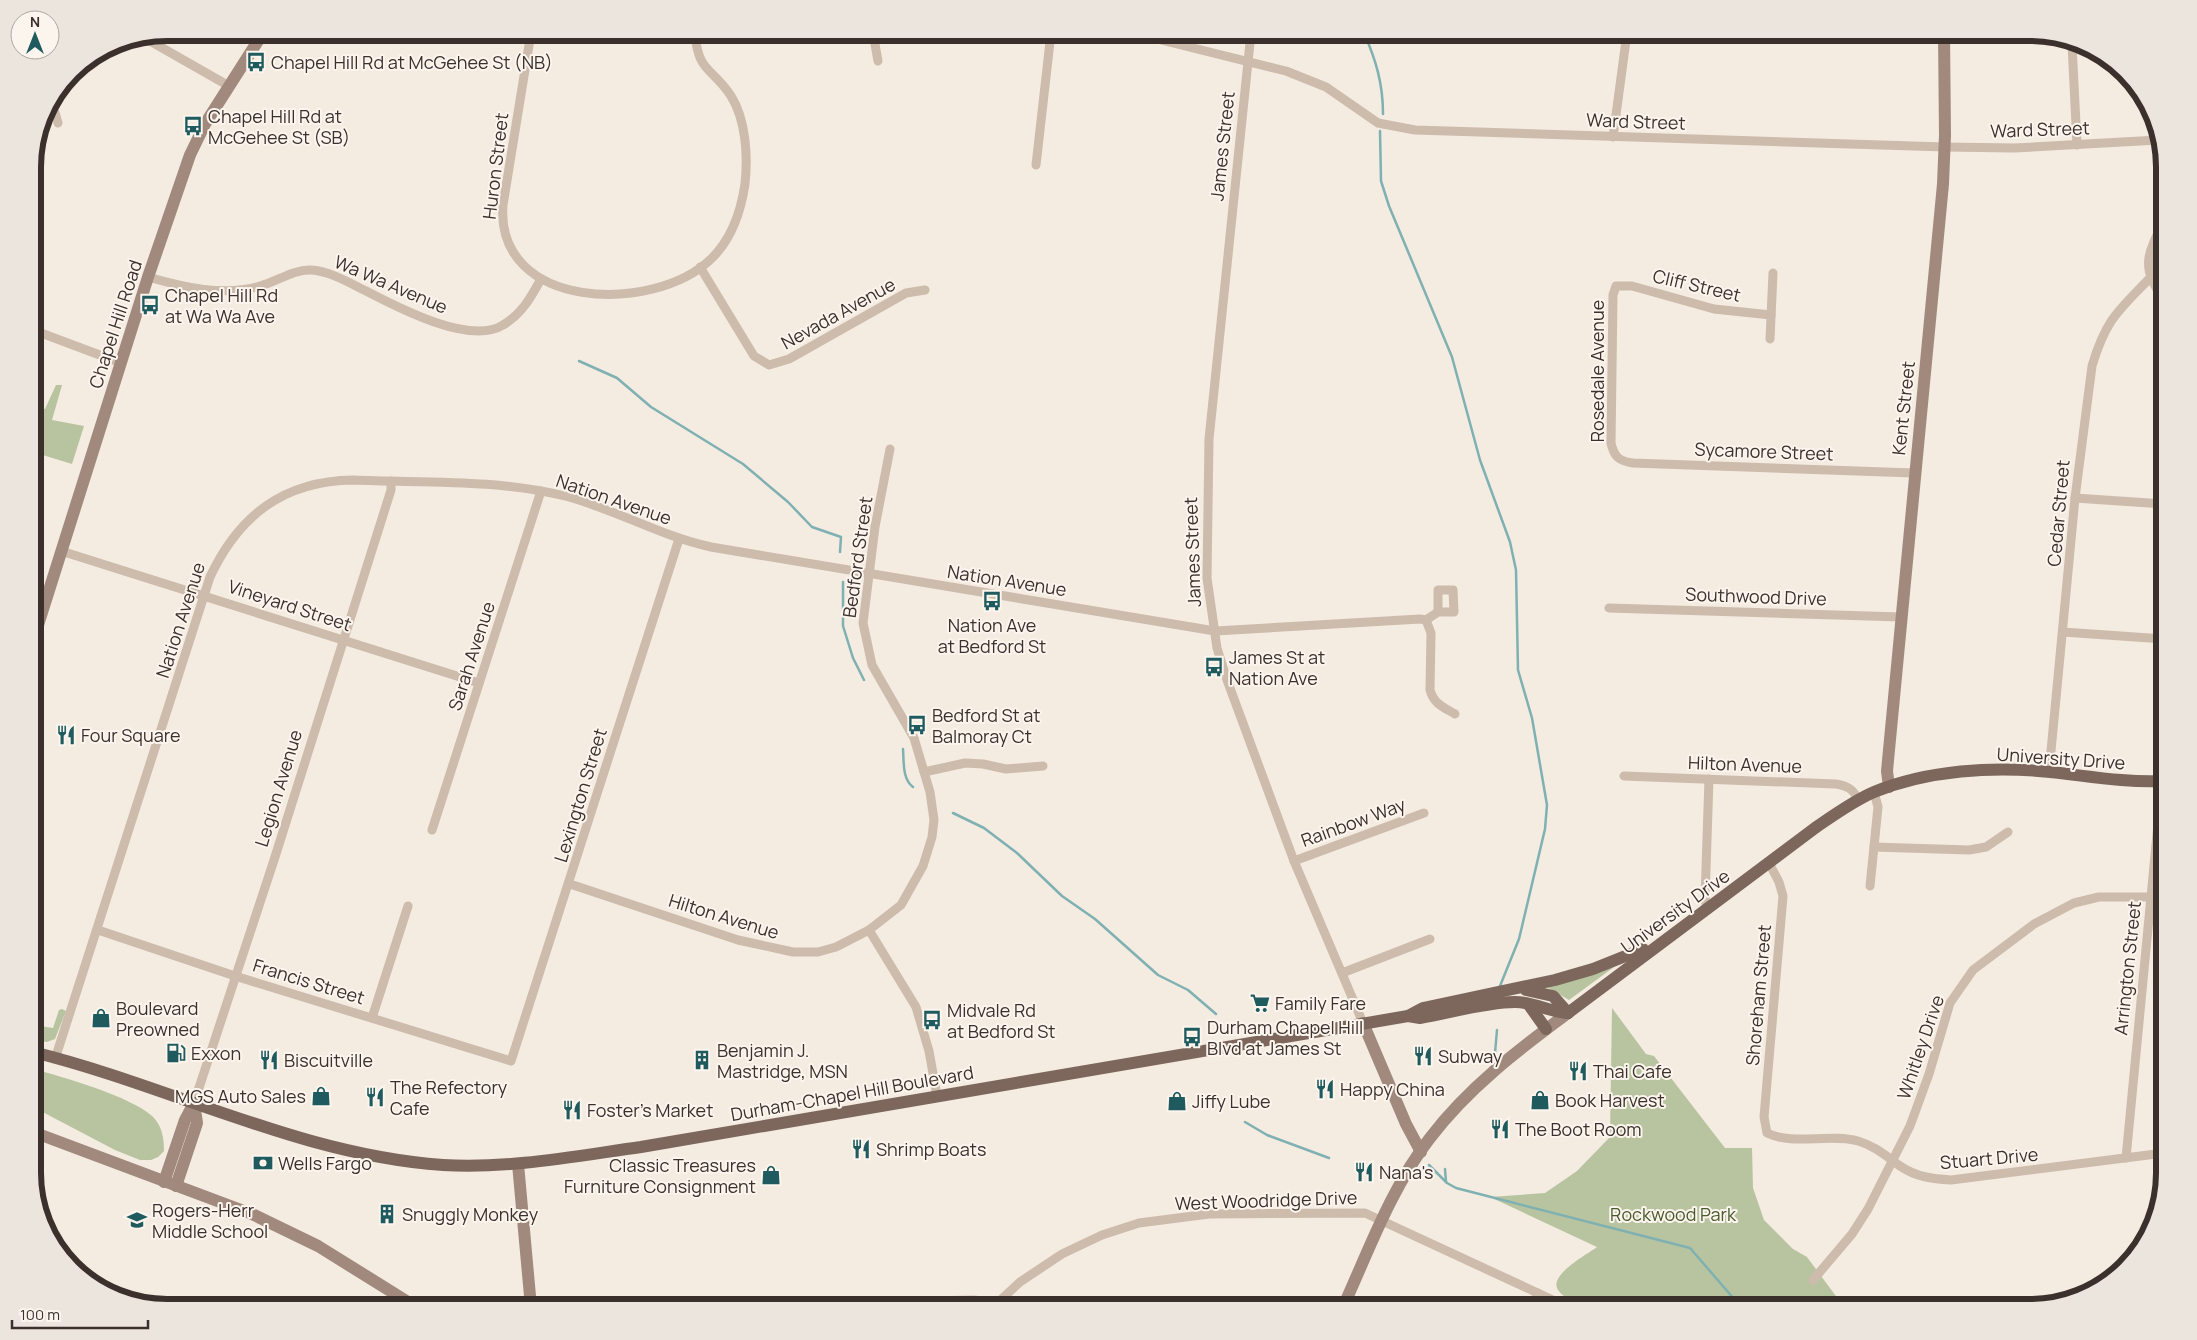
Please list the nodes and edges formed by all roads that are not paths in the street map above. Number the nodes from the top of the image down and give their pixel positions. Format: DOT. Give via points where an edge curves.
graph roads {
  1 [pos="257,41"];
  2 [pos="530,41"];
  3 [pos="696,41"];
  4 [pos="875,41"];
  5 [pos="1050,41"];
  6 [pos="1169,41"];
  7 [pos="1250,41"];
  8 [pos="1626,41"];
  9 [pos="1944,41"];
  10 [pos="152,42"];
  11 [pos="2072,49"];
  12 [pos="878,61"];
  13 [pos="1248,61"];
  14 [pos="228,86"];
  15 [pos="54,112"];
  16 [pos="58,123"];
  17 [pos="1613,137"];
  18 [pos="2153,140"];
  19 [pos="2078,145"];
  20 [pos="1945,147"];
  21 [pos="1036,165"];
  22 [pos="2155,240"];
  23 [pos="700,268"];
  24 [pos="1773,273"];
  25 [pos="148,277"];
  26 [pos="2151,277"];
  27 [pos="542,279"];
  28 [pos="2155,284"];
  29 [pos="1616,286"];
  30 [pos="925,290"];
  31 [pos="1771,314"];
  32 [pos="42,333"];
  33 [pos="1770,339"];
  34 [pos="121,363"];
  35 [pos="890,449"];
  36 [pos="1615,456"];
  37 [pos="1914,473"];
  38 [pos="391,482"];
  39 [pos="541,491"];
  40 [pos="2075,498"];
  41 [pos="2155,503"];
  42 [pos="680,539"];
  43 [pos="61,550"];
  44 [pos="868,573"];
  45 [pos="203,594"];
  46 [pos="1609,608"];
  47 [pos="42,612"];
  48 [pos="1438,612"];
  49 [pos="1901,617"];
  50 [pos="1426,620"];
  51 [pos="1215,631"];
  52 [pos="2064,632"];
  53 [pos="2155,638"];
  54 [pos="342,639"];
  55 [pos="479,683"];
  56 [pos="1455,714"];
  57 [pos="1044,766"];
  58 [pos="924,772"];
  59 [pos="2049,772"];
  60 [pos="1624,776"];
  61 [pos="1709,779"];
  62 [pos="2156,782"];
  63 [pos="1889,787"];
  64 [pos="1874,792"];
  65 [pos="1859,800"];
  66 [pos="1424,814"];
  67 [pos="432,830"];
  68 [pos="2008,832"];
  69 [pos="1874,847"];
  70 [pos="2156,852"];
  71 [pos="1294,861"];
  72 [pos="1769,863"];
  73 [pos="570,884"];
  74 [pos="1870,886"];
  75 [pos="2151,897"];
  76 [pos="408,906"];
  77 [pos="1707,909"];
  78 [pos="98,930"];
  79 [pos="869,930"];
  80 [pos="1430,939"];
  81 [pos="1664,941"];
  82 [pos="1342,973"];
  83 [pos="235,976"];
  84 [pos="1518,989"];
  85 [pos="1530,1005"];
  86 [pos="1568,1012"];
  87 [pos="1408,1016"];
  88 [pos="372,1018"];
  89 [pos="1363,1023"];
  90 [pos="1546,1029"];
  91 [pos="42,1054"];
  92 [pos="55,1058"];
  93 [pos="511,1061"];
  94 [pos="938,1096"];
  95 [pos="194,1103"];
  96 [pos="1767,1133"];
  97 [pos="42,1135"];
  98 [pos="1420,1152"];
  99 [pos="2156,1154"];
  100 [pos="2126,1158"];
  101 [pos="1892,1160"];
  102 [pos="518,1164"];
  103 [pos="170,1184"];
  104 [pos="1382,1221"];
  105 [pos="1813,1280"];
  106 [pos="1538,1293"];
  107 [pos="401,1299"];
  108 [pos="530,1299"];
  109 [pos="1002,1299"];
  110 [pos="1347,1299"];
  111 [pos="1535,1299"];
  112 [pos="1550,1299"];
  1 -- 14 [label="street, Chapel Hill Road"];
  2 -- 27 [label="street, Huron Street" via="502,217 506,239 512,250"];
  3 -- 23 [label="street, Huron Street" via="702,64 734,102 741,120 746,155 745,184 734,224 718,251"];
  4 -- 12 [label="street"];
  5 -- 21 [label="street"];
  6 -- 13 [label="street, Ward Street"];
  7 -- 13 [label="street, James Street"];
  8 -- 17 [label="street"];
  9 -- 20 [label="street, Kent Street"];
  10 -- 14 [label="street"];
  11 -- 19 [label="street"];
  13 -- 17 [label="street, Ward Street" via="1313,80 1367,117 1390,126 1438,132"];
  13 -- 51 [label="street, James Street" via="1209,439 1206,557"];
  14 -- 25 [label="street, Chapel Hill Road" via="190,155"];
  15 -- 16 [label="street"];
  17 -- 20 [label="street, Ward Street"];
  18 -- 19 [label="street, Ward Street"];
  19 -- 20 [label="street, Ward Street"];
  20 -- 37 [label="street, Kent Street"];
  22 -- 26 [label="street" via="2149,252"];
  23 -- 27 [label="street, Huron Street" via="664,286 628,293 605,294 568,289"];
  23 -- 30 [label="street, Nevada Avenue" via="754,356 769,365 789,360 906,293"];
  24 -- 31 [label="street"];
  25 -- 27 [label="street, Wa Wa Avenue" via="197,289 242,290 313,270 338,278 435,323 480,330 496,329 517,315"];
  25 -- 34 [label="street, Chapel Hill Road"];
  26 -- 28 [label="street"];
  26 -- 40 [label="street, Cedar Street" via="2116,312 2098,346 2086,405"];
  29 -- 31 [label="street, Cliff Street" via="1632,286 1730,312"];
  29 -- 36 [label="street, Rosedale Avenue" via="1613,295 1611,443"];
  31 -- 33 [label="street"];
  32 -- 34 [label="street"];
  34 -- 43 [label="street, Chapel Hill Road"];
  35 -- 44 [label="street, Bedford Street"];
  36 -- 37 [label="street, Sycamore Street" via="1619,461 1633,463"];
  37 -- 49 [label="street, Kent Street"];
  38 -- 39 [label="street, Nation Avenue"];
  38 -- 45 [label="street, Nation Avenue" via="333,480 299,488 282,496 260,511 227,543"];
  38 -- 54 [label="street, Legion Avenue"];
  39 -- 42 [label="street, Nation Avenue" via="597,506"];
  39 -- 55 [label="street, Sarah Avenue"];
  40 -- 41 [label="street"];
  40 -- 52 [label="street, Cedar Street"];
  42 -- 44 [label="street, Nation Avenue"];
  42 -- 73 [label="street, Lexington Street"];
  43 -- 45 [label="street, Vineyard Street"];
  43 -- 47 [label="street, Chapel Hill Road"];
  44 -- 51 [label="street, Nation Avenue"];
  44 -- 58 [label="street, Bedford Street" via="862,615 868,655 909,727"];
  45 -- 54 [label="street, Vineyard Street"];
  45 -- 78 [label="street, Nation Avenue"];
  46 -- 49 [label="street, Southwood Drive"];
  48 -- 50 [label="street"];
  49 -- 63 [label="street, Kent Street" via="1887,771"];
  50 -- 51 [label="street, Nation Avenue"];
  50 -- 56 [label="street" via="1431,633 1430,690 1439,705"];
  51 -- 71 [label="street, James Street" via="1227,680"];
  52 -- 53 [label="street"];
  52 -- 59 [label="street, Cedar Street"];
  54 -- 55 [label="street, Vineyard Street"];
  54 -- 83 [label="street, Legion Avenue"];
  55 -- 67 [label="street, Sarah Avenue"];
  57 -- 58 [label="street" via="1006,769 965,763"];
  58 -- 79 [label="street, Bedford Street" via="934,820 927,856 901,905"];
  59 -- 62 [label="main road, University Drive"];
  59 -- 63 [label="main road, University Drive" via="2014,769 1972,771"];
  60 -- 61 [label="street, Hilton Avenue"];
  61 -- 65 [label="street, Hilton Avenue" via="1836,784 1853,790"];
  61 -- 77 [label="street"];
  63 -- 64 [label="main road, University Drive"];
  64 -- 65 [label="main road, University Drive"];
  64 -- 69 [label="street" via="1878,807"];
  65 -- 72 [label="main road, University Drive"];
  66 -- 71 [label="street, Rainbow Way"];
  68 -- 69 [label="street" via="1986,847 1969,850"];
  69 -- 74 [label="street"];
  70 -- 75 [label="street, Arrington Street"];
  71 -- 82 [label="street, James Street"];
  72 -- 77 [label="main road, University Drive"];
  72 -- 96 [label="street, Shoreham Street" via="1783,896 1764,1117"];
  73 -- 79 [label="street, Hilton Avenue" via="780,951 824,951"];
  73 -- 93 [label="street, Lexington Street"];
  75 -- 100 [label="street, Arrington Street"];
  75 -- 101 [label="street, Whitley Drive" via="2099,897 2066,906 2034,924 1973,970 1950,1003 1920,1100"];
  76 -- 88 [label="street"];
  77 -- 81 [label="main road, University Drive"];
  78 -- 83 [label="street, Francis Street"];
  78 -- 92 [label="street, Nation Avenue"];
  79 -- 94 [label="street" via="916,1007"];
  80 -- 82 [label="street"];
  81 -- 84 [label="main road" via="1593,969"];
  81 -- 86 [label="main road, University Drive"];
  82 -- 89 [label="street, James Street"];
  83 -- 88 [label="street, Francis Street"];
  83 -- 95 [label="street, Legion Avenue"];
  84 -- 86 [label="main road" via="1553,996"];
  84 -- 87 [label="main road" via="1423,1008"];
  85 -- 86 [label="main road, Durham-Chapel Hill Boulevard"];
  85 -- 87 [label="main road, Durham-Chapel Hill Boulevard" via="1508,1003 1420,1018"];
  85 -- 90 [label="main road"];
  86 -- 90 [label="street, University Drive"];
  87 -- 89 [label="main road, Durham-Chapel Hill Boulevard"];
  88 -- 93 [label="street, Francis Street"];
  89 -- 94 [label="main road, Durham-Chapel Hill Boulevard"];
  89 -- 98 [label="street, James Street"];
  90 -- 98 [label="street, University Drive" via="1473,1090 1450,1113"];
  91 -- 92 [label="main road, Durham-Chapel Hill Boulevard"];
  92 -- 95 [label="main road, Durham-Chapel Hill Boulevard"];
  94 -- 102 [label="main road, Durham-Chapel Hill Boulevard" via="641,1147"];
  95 -- 102 [label="main road, Durham-Chapel Hill Boulevard" via="308,1141 367,1155 443,1165"];
  95 -- 103 [label="street, Legion Avenue" via="197,1123"];
  96 -- 101 [label="street, Stuart Drive" via="1782,1138 1856,1140"];
  97 -- 103 [label="street"];
  98 -- 104 [label="street, University Drive"];
  99 -- 100 [label="street, Stuart Drive"];
  100 -- 101 [label="street, Stuart Drive" via="1951,1180 1923,1177"];
  101 -- 105 [label="street, Whitley Drive" via="1852,1234"];
  102 -- 108 [label="street"];
  103 -- 107 [label="street" via="287,1230"];
  104 -- 106 [label="street, West Woodridge Drive"];
  104 -- 109 [label="street, West Woodridge Drive" via="1365,1213 1250,1213 1188,1216 1139,1223 1102,1235 1062,1254 1020,1282"];
  104 -- 110 [label="street, University Drive"];
  106 -- 111 [label="street"];
  106 -- 112 [label="street, West Woodridge Drive"];
}
